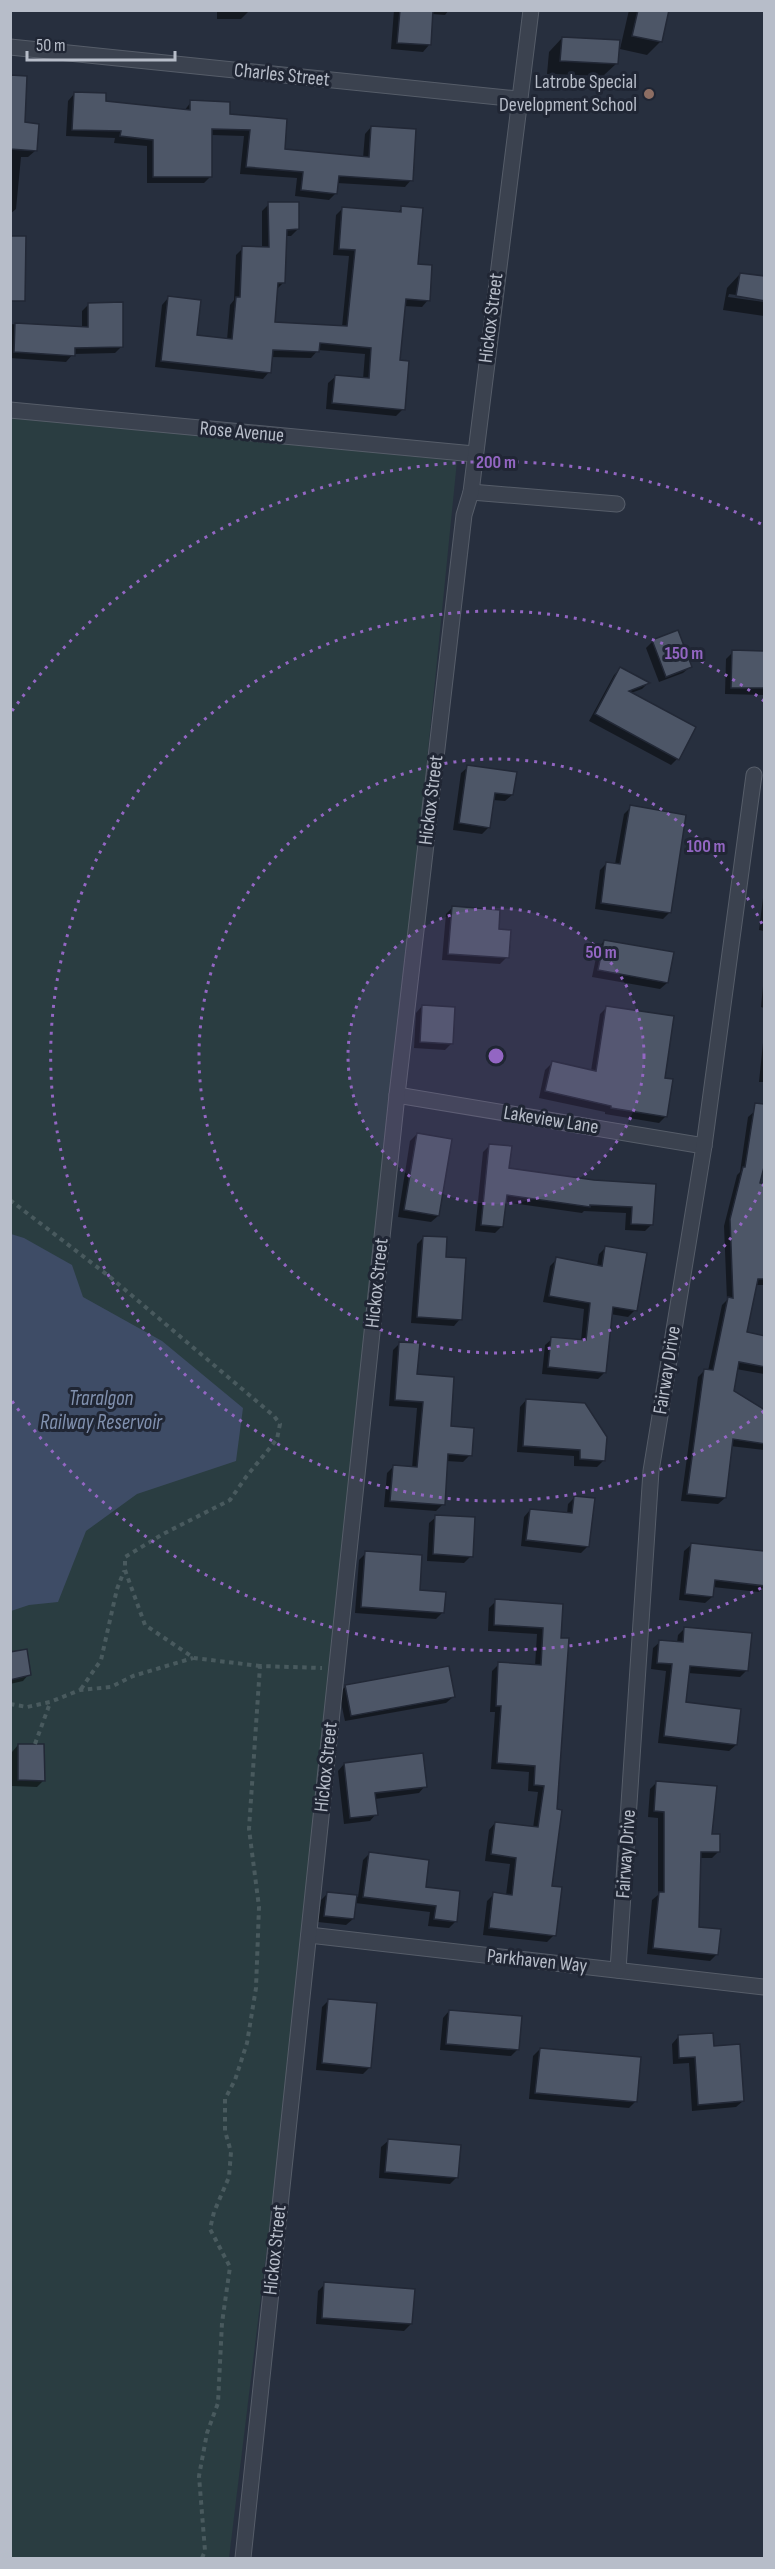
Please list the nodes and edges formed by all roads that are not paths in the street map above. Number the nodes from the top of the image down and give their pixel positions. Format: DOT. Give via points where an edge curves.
graph roads {
  1 [pos="531,10"];
  2 [pos="10,47"];
  3 [pos="518,99"];
  4 [pos="10,410"];
  5 [pos="474,454"];
  6 [pos="471,492"];
  7 [pos="617,504"];
  8 [pos="754,775"];
  9 [pos="397,1095"];
  10 [pos="704,1146"];
  11 [pos="309,1935"];
  12 [pos="618,1970"];
  13 [pos="765,1987"];
  14 [pos="243,2559"];
  1 -- 3 [label="street, Hickox Street"];
  2 -- 3 [label="street, Charles Street"];
  3 -- 5 [label="street, Hickox Street"];
  4 -- 5 [label="street, Rose Avenue"];
  5 -- 6 [label="street, Hickox Street"];
  6 -- 7 [label="street"];
  6 -- 9 [label="street, Hickox Street" via="463,527"];
  8 -- 10 [label="street, Fairway Drive"];
  9 -- 10 [label="street, Lakeview Lane"];
  9 -- 11 [label="street, Hickox Street"];
  10 -- 12 [label="street, Fairway Drive" via="651,1471"];
  11 -- 12 [label="street, Parkhaven Way"];
  11 -- 14 [label="street, Hickox Street"];
  12 -- 13 [label="street, Parkhaven Way"];
}
